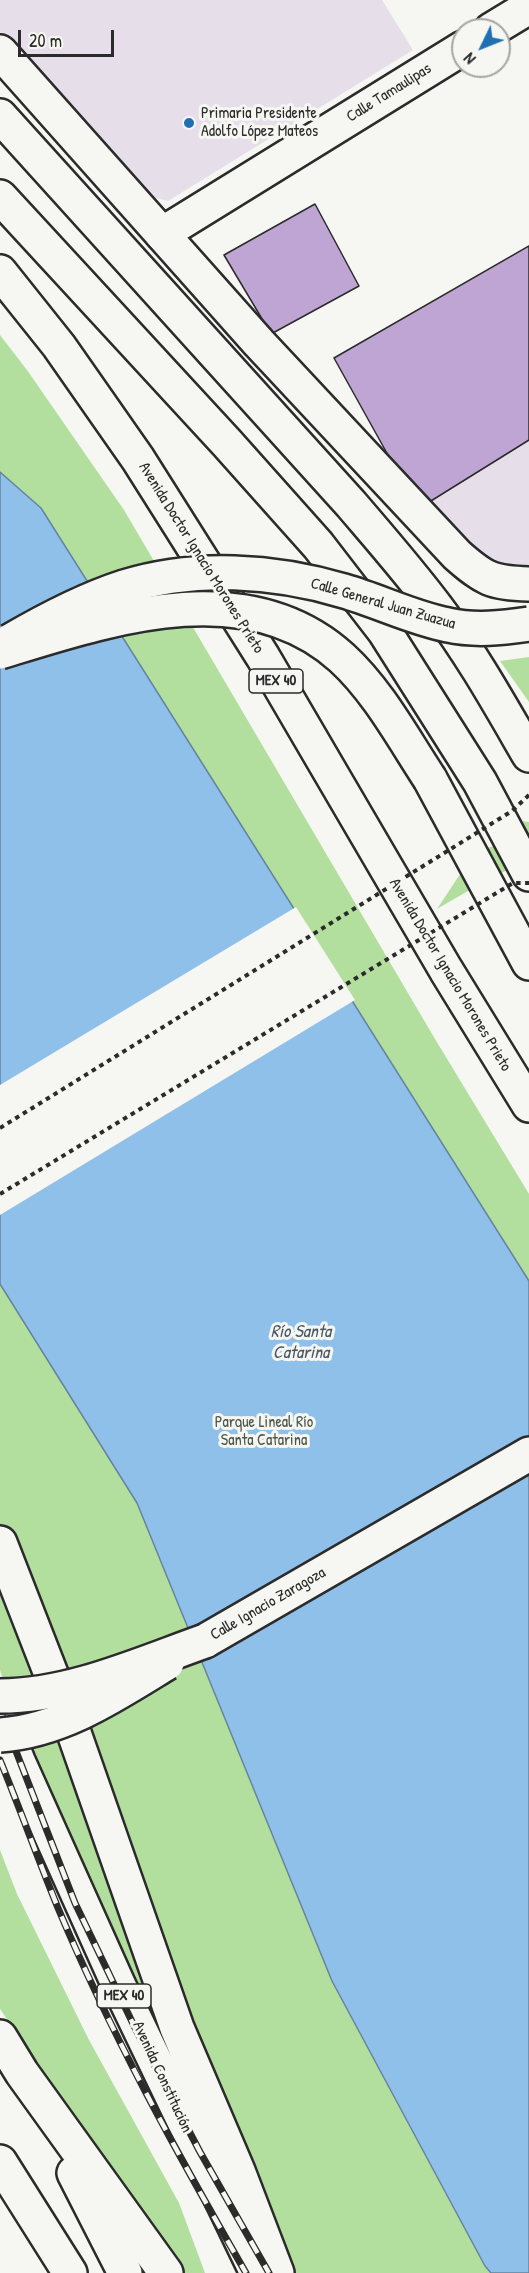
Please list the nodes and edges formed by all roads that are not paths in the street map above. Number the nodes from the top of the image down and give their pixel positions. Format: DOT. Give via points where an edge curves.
graph roads {
  1 [pos="529,7"];
  2 [pos="511,18"];
  3 [pos="0,52"];
  4 [pos="451,55"];
  5 [pos="0,116"];
  6 [pos="0,197"];
  7 [pos="162,234"];
  8 [pos="0,272"];
  9 [pos="529,584"];
  10 [pos="529,624"];
  11 [pos="0,647"];
  12 [pos="0,652"];
  13 [pos="529,755"];
  14 [pos="529,874"];
  15 [pos="529,963"];
  16 [pos="529,1105"];
  17 [pos="529,1454"];
  18 [pos="0,1543"];
  19 [pos="205,1641"];
  20 [pos="0,1696"];
  21 [pos="0,1715"];
  22 [pos="0,1735"];
  23 [pos="0,2037"];
  24 [pos="0,2046"];
  25 [pos="22,2073"];
  26 [pos="0,2162"];
  27 [pos="69,2273"];
  28 [pos="125,2273"];
  29 [pos="166,2273"];
  30 [pos="257,2273"];
  31 [pos="277,2273"];
  1 -- 2 [label="main road"];
  3 -- 7 [label="main road"];
  4 -- 7 [label="main road, Calle Tamaulipas"];
  5 -- 13 [label="main road" via="397,559 437,608"];
  6 -- 14 [label="main road" via="318,546 385,632 480,782"];
  7 -- 9 [label="main road" via="457,555 491,580"];
  8 -- 16 [label="main road, Avenida Doctor Ignacio Morones Prieto / MEX 40" via="59,346 144,469 263,657"];
  10 -- 11 [label="main road, Calle General Juan Zuazua, bridge" via="489,629 448,626 306,581 267,574 217,572 126,586 79,604"];
  12 -- 15 [label="main road, bridge" via="100,623 198,608 241,609 280,619 314,635 343,658 368,686 430,779"];
  17 -- 19 [label="main road, Calle Ignacio Zaragoza"];
  18 -- 31 [label="main road" via="74,1733 177,2028"];
  19 -- 20 [label="main road, bridge" via="71,1686"];
  19 -- 22 [label="main road, Calle Ignacio Zaragoza, bridge" via="77,1715 42,1728"];
  21 -- 30 [label="main road, Avenida Constitución / MEX 40" via="119,1986"];
  23 -- 25 [label="main road"];
  24 -- 25 [label="main road"];
  25 -- 28 [label="main road"];
  25 -- 29 [label="main road"];
  26 -- 27 [label="main road"];
}
